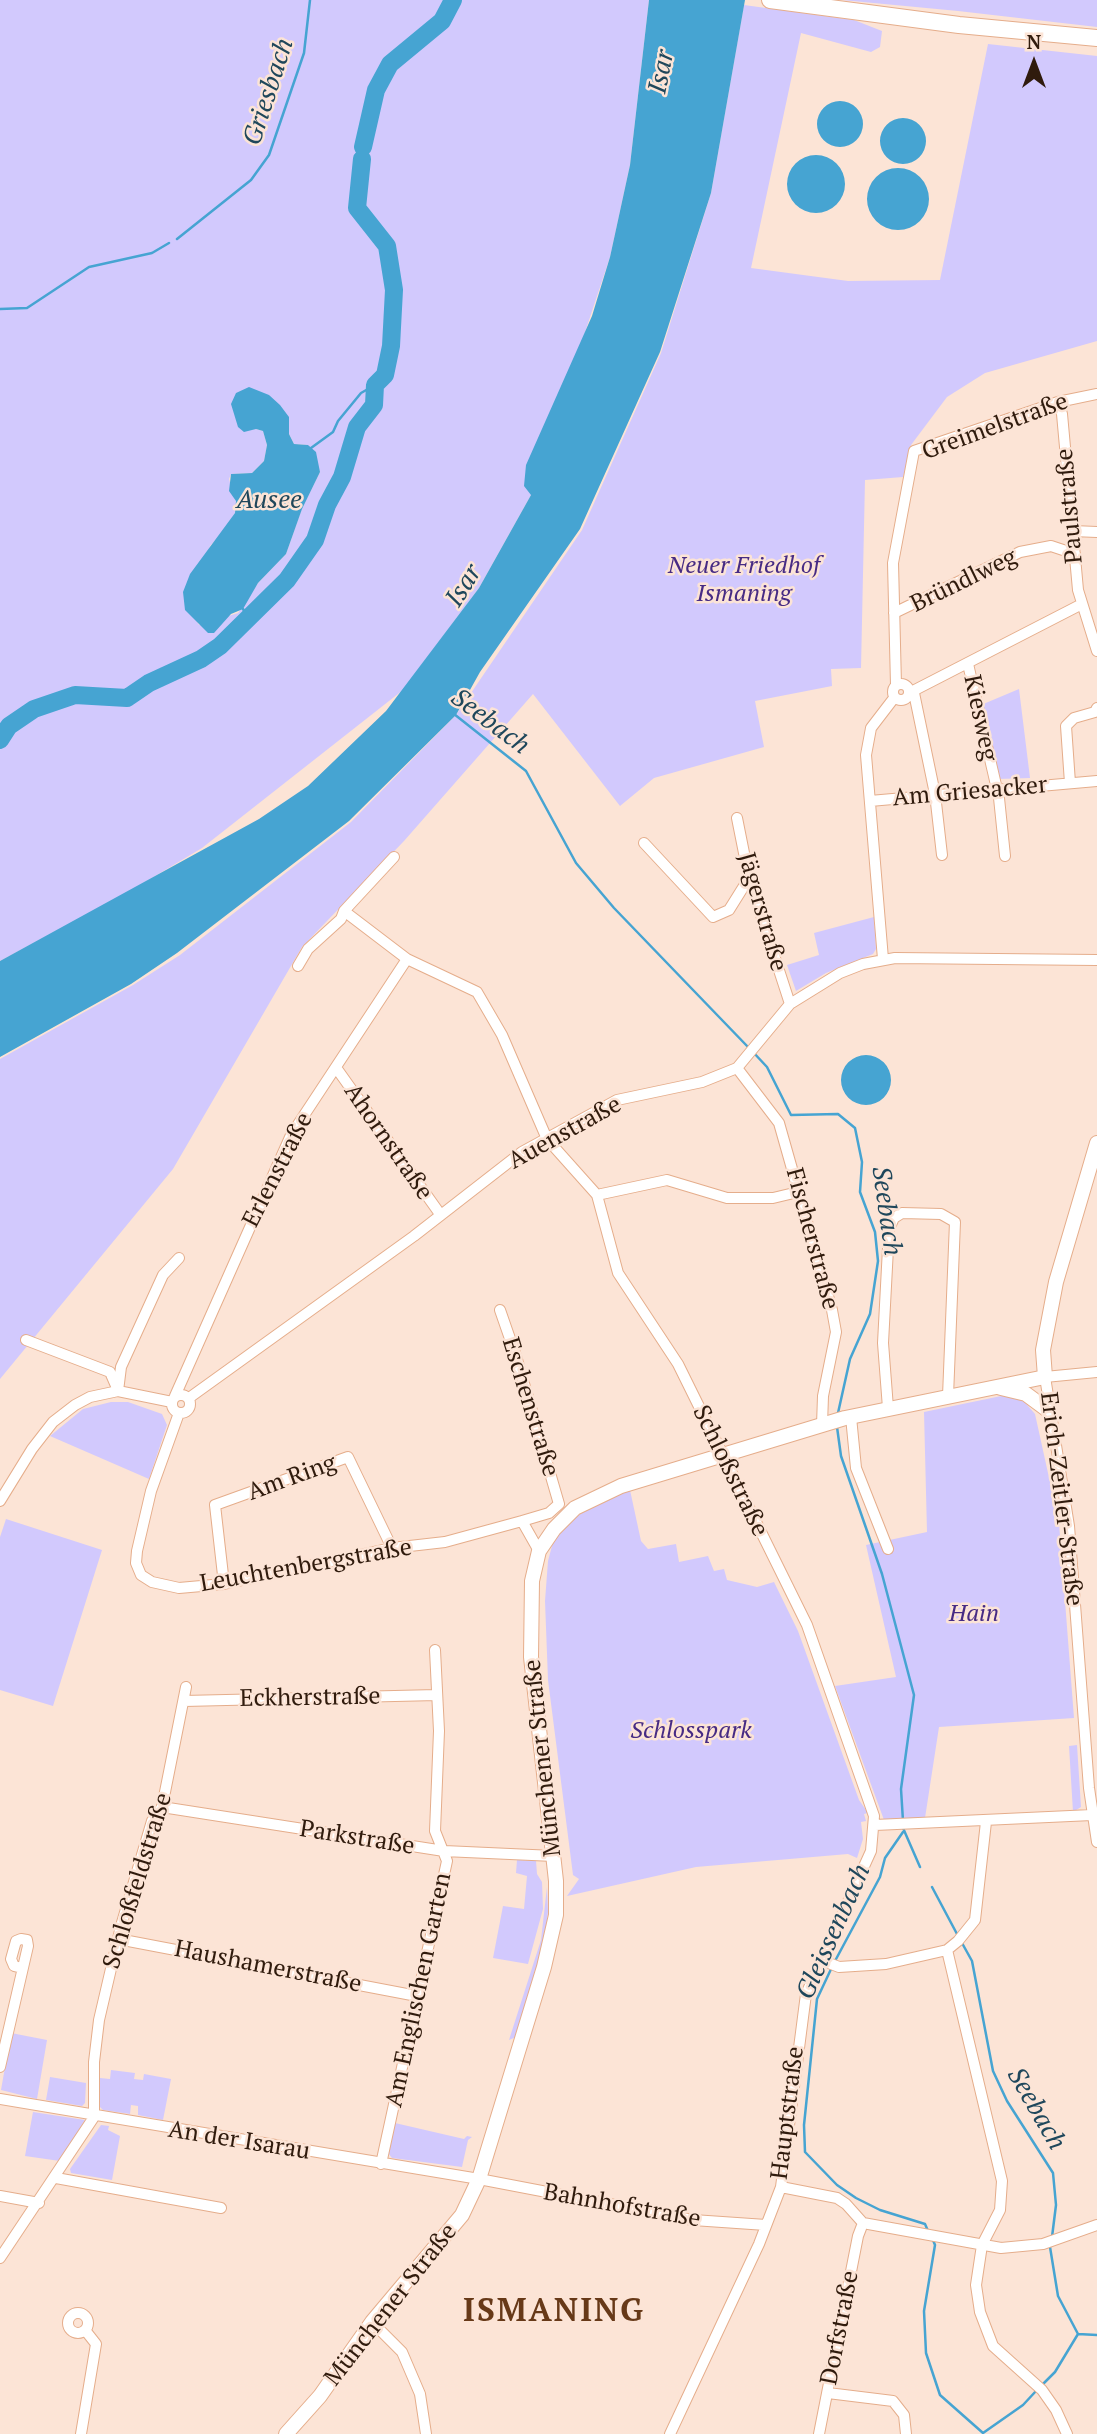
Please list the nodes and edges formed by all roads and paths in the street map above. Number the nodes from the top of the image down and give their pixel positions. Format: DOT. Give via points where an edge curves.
graph roads {
  1 [pos="770,0"];
  2 [pos="1097,38"];
  3 [pos="1097,394"];
  4 [pos="1058,402"];
  5 [pos="1073,531"];
  6 [pos="1097,531"];
  7 [pos="1075,554"];
  8 [pos="1082,604"];
  9 [pos="894,613"];
  10 [pos="1097,650"];
  11 [pos="968,664"];
  12 [pos="896,685"];
  13 [pos="911,693"];
  14 [pos="894,698"];
  15 [pos="1097,708"];
  16 [pos="1097,781"];
  17 [pos="1070,783"];
  18 [pos="996,790"];
  19 [pos="935,794"];
  20 [pos="870,802"];
  21 [pos="737,818"];
  22 [pos="644,843"];
  23 [pos="942,855"];
  24 [pos="1005,856"];
  25 [pos="394,857"];
  26 [pos="749,878"];
  27 [pos="345,911"];
  28 [pos="407,959"];
  29 [pos="883,959"];
  30 [pos="1097,960"];
  31 [pos="298,966"];
  32 [pos="790,1004"];
  33 [pos="737,1068"];
  34 [pos="337,1069"];
  35 [pos="547,1139"];
  36 [pos="1097,1143"];
  37 [pos="798,1192"];
  38 [pos="597,1195"];
  39 [pos="440,1214"];
  40 [pos="179,1258"];
  41 [pos="500,1310"];
  42 [pos="26,1340"];
  43 [pos="1097,1372"];
  44 [pos="1045,1377"];
  45 [pos="996,1386"];
  46 [pos="118,1391"];
  47 [pos="948,1396"];
  48 [pos="189,1398"];
  49 [pos="174,1399"];
  50 [pos="888,1408"];
  51 [pos="1049,1411"];
  52 [pos="179,1413"];
  53 [pos="837,1420"];
  54 [pos="723,1457"];
  55 [pos="0,1502"];
  56 [pos="559,1504"];
  57 [pos="575,1508"];
  58 [pos="522,1521"];
  59 [pos="392,1548"];
  60 [pos="888,1549"];
  61 [pos="539,1551"];
  62 [pos="225,1584"];
  63 [pos="435,1650"];
  64 [pos="186,1687"];
  65 [pos="437,1695"];
  66 [pos="184,1701"];
  67 [pos="1093,1788"];
  68 [pos="162,1807"];
  69 [pos="1092,1815"];
  70 [pos="986,1822"];
  71 [pos="880,1825"];
  72 [pos="1097,1842"];
  73 [pos="444,1851"];
  74 [pos="554,1856"];
  75 [pos="118,1939"];
  76 [pos="947,1950"];
  77 [pos="828,1963"];
  78 [pos="22,1968"];
  79 [pos="417,1996"];
  80 [pos="0,2067"];
  81 [pos="0,2099"];
  82 [pos="94,2117"];
  83 [pos="381,2164"];
  84 [pos="56,2178"];
  85 [pos="479,2179"];
  86 [pos="780,2187"];
  87 [pos="0,2196"];
  88 [pos="39,2203"];
  89 [pos="221,2208"];
  90 [pos="863,2223"];
  91 [pos="766,2225"];
  92 [pos="1095,2230"];
  93 [pos="982,2245"];
  94 [pos="0,2258"];
  95 [pos="372,2322"];
  96 [pos="85,2330"];
  97 [pos="828,2393"];
  98 [pos="81,2434"];
  99 [pos="286,2434"];
  100 [pos="426,2434"];
  101 [pos="670,2434"];
  102 [pos="819,2434"];
  103 [pos="906,2434"];
  104 [pos="1067,2434"];
  1 -- 2 [label="main road"];
  3 -- 4 [label="street, Greimelstraße"];
  4 -- 5 [label="street, Paulstraße"];
  4 -- 9 [label="street, Greimelstraße" via="914,451 893,563"];
  5 -- 6 [label="street"];
  5 -- 7 [label="street, Paulstraße"];
  7 -- 8 [label="street, Paulstraße"];
  7 -- 9 [label="street, Bründlweg" via="1051,546 1020,552"];
  8 -- 10 [label="street, Paulstraße"];
  8 -- 11 [label="street"];
  9 -- 12 [label="street, Greimelstraße"];
  11 -- 13 [label="street"];
  11 -- 18 [label="street, Kiesweg"];
  12 -- 13 [label="street" via="906,686"];
  12 -- 14 [label="street"];
  13 -- 14 [label="street" via="904,700"];
  13 -- 19 [label="street"];
  14 -- 20 [label="street" via="868,741"];
  15 -- 17 [label="street, Am Griesacker" via="1066,726"];
  16 -- 17 [label="street, Am Griesacker"];
  17 -- 18 [label="street, Am Griesacker"];
  18 -- 19 [label="street, Am Griesacker"];
  18 -- 24 [label="street, Kiesweg"];
  19 -- 20 [label="street, Am Griesacker"];
  19 -- 23 [label="street"];
  20 -- 29 [label="street"];
  21 -- 26 [label="street, Jägerstraße"];
  22 -- 26 [label="street" via="713,917 729,910"];
  25 -- 27 [label="street"];
  26 -- 32 [label="street, Jägerstraße"];
  27 -- 28 [label="street, Schloßstraße"];
  27 -- 31 [label="street"];
  28 -- 34 [label="street, Erlenstraße"];
  28 -- 35 [label="street, Schloßstraße" via="477,992 502,1035"];
  29 -- 30 [label="street"];
  29 -- 32 [label="street" via="840,973"];
  32 -- 33 [label="street"];
  33 -- 35 [label="street, Auenstraße" via="702,1082 617,1100"];
  33 -- 37 [label="street, Fischerstraße" via="779,1123"];
  34 -- 39 [label="street, Ahornstraße"];
  34 -- 49 [label="street, Erlenstraße" via="291,1135"];
  35 -- 38 [label="street, Schloßstraße"];
  35 -- 39 [label="street, Auenstraße" via="522,1152"];
  36 -- 44 [label="main road" via="1056,1282 1043,1350"];
  37 -- 38 [label="street" via="773,1198 727,1198 667,1180"];
  37 -- 53 [label="street, Fischerstraße" via="836,1332 823,1396"];
  38 -- 54 [label="street, Schloßstraße" via="618,1273 678,1364"];
  39 -- 48 [label="street, Auenstraße"];
  40 -- 46 [label="street" via="163,1275 125,1356"];
  41 -- 56 [label="street, Eschenstraße"];
  42 -- 46 [label="street" via="110,1372"];
  43 -- 44 [label="street"];
  44 -- 45 [label="main road, Münchener Straße"];
  44 -- 51 [label="street, Erich-Zeitler-Straße"];
  45 -- 47 [label="main road, Münchener Straße"];
  45 -- 51 [label="main road" via="1026,1394"];
  46 -- 49 [label="street"];
  46 -- 55 [label="street" via="90,1397 52,1422"];
  47 -- 50 [label="main road, Münchener Straße"];
  47 -- 50 [label="street" via="955,1222 941,1214 902,1213 889,1229 883,1343"];
  48 -- 49 [label="street" via="181,1394"];
  48 -- 52 [label="street" via="188,1410"];
  49 -- 52 [label="street" via="174,1410"];
  50 -- 53 [label="main road, Münchener Straße"];
  51 -- 67 [label="street, Erich-Zeitler-Straße" via="1069,1526"];
  52 -- 62 [label="street, Leuchtenbergstraße" via="151,1492 136,1563 141,1575 164,1586"];
  53 -- 54 [label="main road, Münchener Straße"];
  53 -- 60 [label="street, Fischerstraße"];
  54 -- 57 [label="main road, Münchener Straße" via="621,1486"];
  54 -- 71 [label="street, Schloßstraße" via="807,1625"];
  56 -- 57 [label="street, Eschenstraße"];
  56 -- 58 [label="street, Eschenstraße" via="549,1513"];
  57 -- 61 [label="main road, Münchener Straße"];
  58 -- 59 [label="street, Leuchtenbergstraße" via="445,1542"];
  58 -- 61 [label="street"];
  59 -- 62 [label="street, Leuchtenbergstraße"];
  59 -- 62 [label="street, Am Ring" via="348,1457 215,1505"];
  61 -- 74 [label="main road, Münchener Straße" via="532,1581 531,1657"];
  63 -- 65 [label="street, Am Englischen Garten"];
  64 -- 66 [label="street, Schloßfeldstraße"];
  65 -- 66 [label="street, Eckherstraße"];
  65 -- 73 [label="street, Am Englischen Garten" via="435,1831"];
  66 -- 68 [label="street, Schloßfeldstraße"];
  67 -- 69 [label="street, Erich-Zeitler-Straße"];
  68 -- 73 [label="street, Parkstraße"];
  68 -- 75 [label="street, Schloßfeldstraße" via="152,1821"];
  69 -- 70 [label="street"];
  69 -- 72 [label="street, Erich-Zeitler-Straße"];
  70 -- 71 [label="street"];
  70 -- 76 [label="street" via="975,1920"];
  71 -- 77 [label="street, Hauptstraße"];
  73 -- 74 [label="street, Parkstraße"];
  73 -- 79 [label="street, Am Englischen Garten" via="447,1861"];
  74 -- 85 [label="main road, Münchener Straße" via="552,1936"];
  75 -- 79 [label="street, Haushamerstraße"];
  75 -- 82 [label="street, Schloßfeldstraße" via="99,2020"];
  76 -- 77 [label="street" via="886,1964"];
  76 -- 93 [label="street" via="1002,2181 1000,2210"];
  77 -- 86 [label="street, Hauptstraße" via="806,1994"];
  78 -- 80 [label="street"];
  79 -- 83 [label="street, Am Englischen Garten"];
  81 -- 82 [label="street, An der Isarau"];
  82 -- 83 [label="street, An der Isarau"];
  82 -- 84 [label="street"];
  83 -- 85 [label="street, An der Isarau"];
  84 -- 88 [label="street"];
  84 -- 89 [label="street"];
  85 -- 91 [label="street, Bahnhofstraße" via="693,2220"];
  85 -- 95 [label="main road, Münchener Straße" via="462,2215"];
  86 -- 90 [label="street" via="836,2198"];
  86 -- 91 [label="street, Hauptstraße"];
  87 -- 88 [label="street"];
  88 -- 94 [label="street"];
  90 -- 93 [label="street"];
  90 -- 97 [label="street, Dorfstraße"];
  91 -- 101 [label="street, Hauptstraße"];
  92 -- 93 [label="street" via="1022,2248"];
  93 -- 104 [label="street" via="976,2285 993,2347 1039,2387"];
  95 -- 99 [label="main road, Münchener Straße" via="320,2396"];
  95 -- 100 [label="street" via="402,2352 420,2394"];
  96 -- 98 [label="street" via="96,2344"];
  97 -- 102 [label="street, Dorfstraße"];
  97 -- 103 [label="street" via="893,2401 904,2415"];
}
